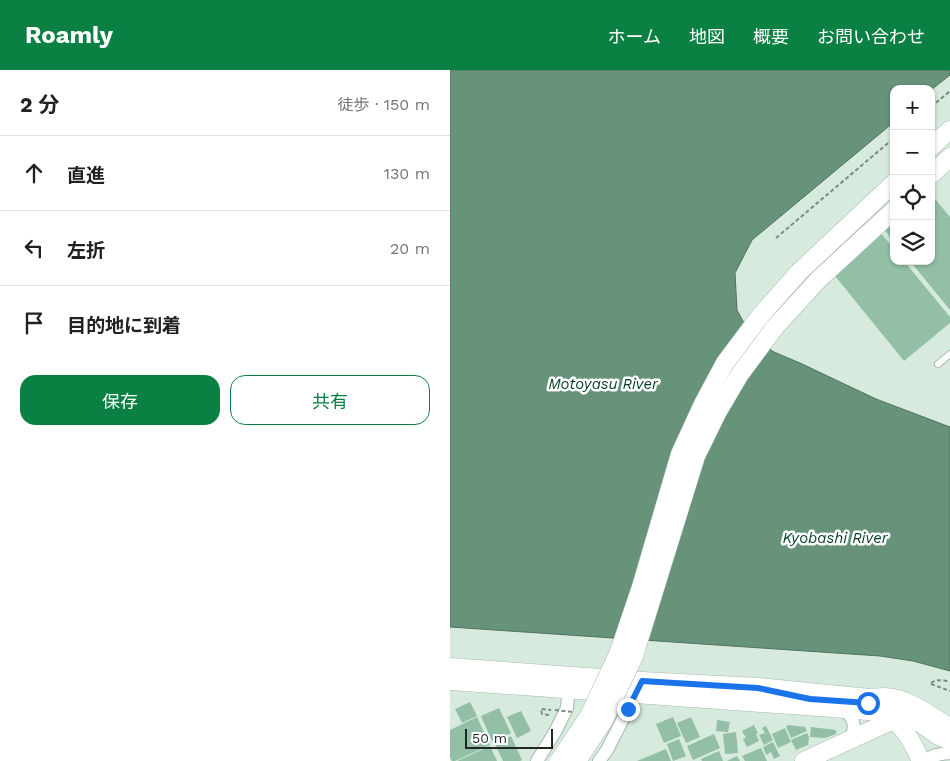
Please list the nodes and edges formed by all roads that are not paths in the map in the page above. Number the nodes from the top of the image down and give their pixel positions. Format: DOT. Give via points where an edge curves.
graph roads {
  1 [pos="950,130"];
  2 [pos="935,143"];
  3 [pos="950,157"];
  4 [pos="935,171"];
  5 [pos="890,186"];
  6 [pos="890,214"];
  7 [pos="950,354"];
  8 [pos="938,364"];
  9 [pos="450,667"];
  10 [pos="450,681"];
  11 [pos="569,683"];
  12 [pos="639,688"];
  13 [pos="758,688"];
  14 [pos="833,708"];
  15 [pos="918,720"];
  16 [pos="950,741"];
  17 [pos="848,742"];
  18 [pos="950,753"];
  19 [pos="537,761"];
  20 [pos="559,761"];
  21 [pos="577,761"];
  22 [pos="598,761"];
  23 [pos="804,761"];
  24 [pos="921,761"];
  25 [pos="926,761"];
  1 -- 2 [label="street"];
  3 -- 4 [label="street"];
  5 -- 20 [label="street, bridge" via="799,272 725,362 680,454 619,652 589,716"];
  6 -- 21 [label="street, bridge" via="819,279 775,326 717,413 696,456 634,656 604,720"];
  7 -- 8 [label="lane"];
  9 -- 11 [label="street"];
  10 -- 11 [label="street"];
  11 -- 12 [label="street"];
  11 -- 19 [label="street" via="567,708"];
  12 -- 13 [label="street"];
  12 -- 14 [label="street"];
  12 -- 22 [label="street"];
  13 -- 15 [label="street" via="810,699 868,703"];
  13 -- 15 [label="street" via="902,700 913,704"];
  14 -- 15 [label="street"];
  14 -- 17 [label="street" via="840,708 851,716 854,730"];
  15 -- 16 [label="street"];
  15 -- 17 [label="street" via="881,725"];
  15 -- 24 [label="street" via="904,730"];
  17 -- 23 [label="street"];
  18 -- 25 [label="street" via="930,757"];
}
